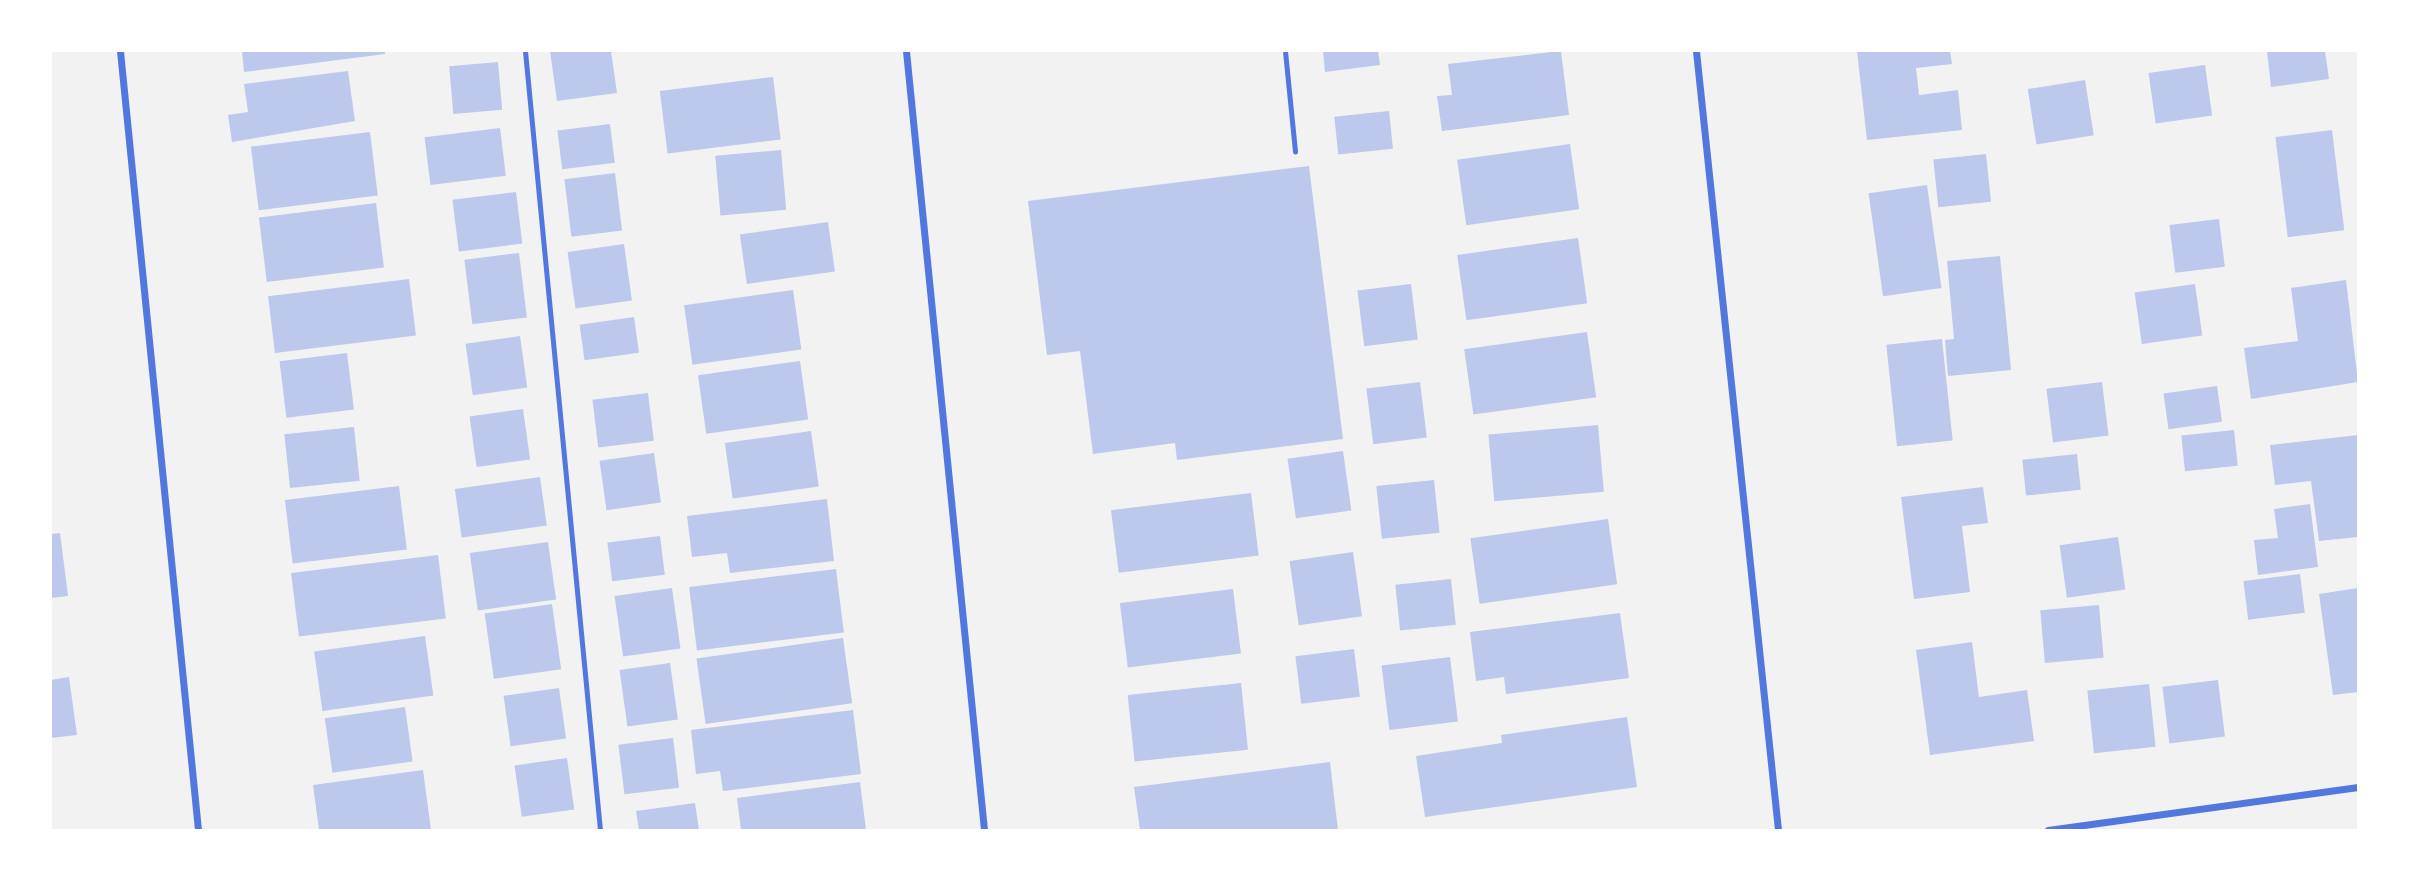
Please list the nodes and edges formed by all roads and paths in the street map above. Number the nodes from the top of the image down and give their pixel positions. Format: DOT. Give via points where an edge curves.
graph roads {
  1 [pos="120,51"];
  2 [pos="525,51"];
  3 [pos="906,51"];
  4 [pos="1285,51"];
  5 [pos="1696,51"];
  6 [pos="1295,152"];
  7 [pos="2358,787"];
  8 [pos="198,830"];
  9 [pos="600,830"];
  10 [pos="984,830"];
  11 [pos="1778,830"];
  12 [pos="2048,830"];
  1 -- 8 [label="street"];
  2 -- 9 [label="lane"];
  3 -- 10 [label="street"];
  4 -- 6 [label="lane"];
  5 -- 11 [label="street"];
  7 -- 12 [label="street"];
}
